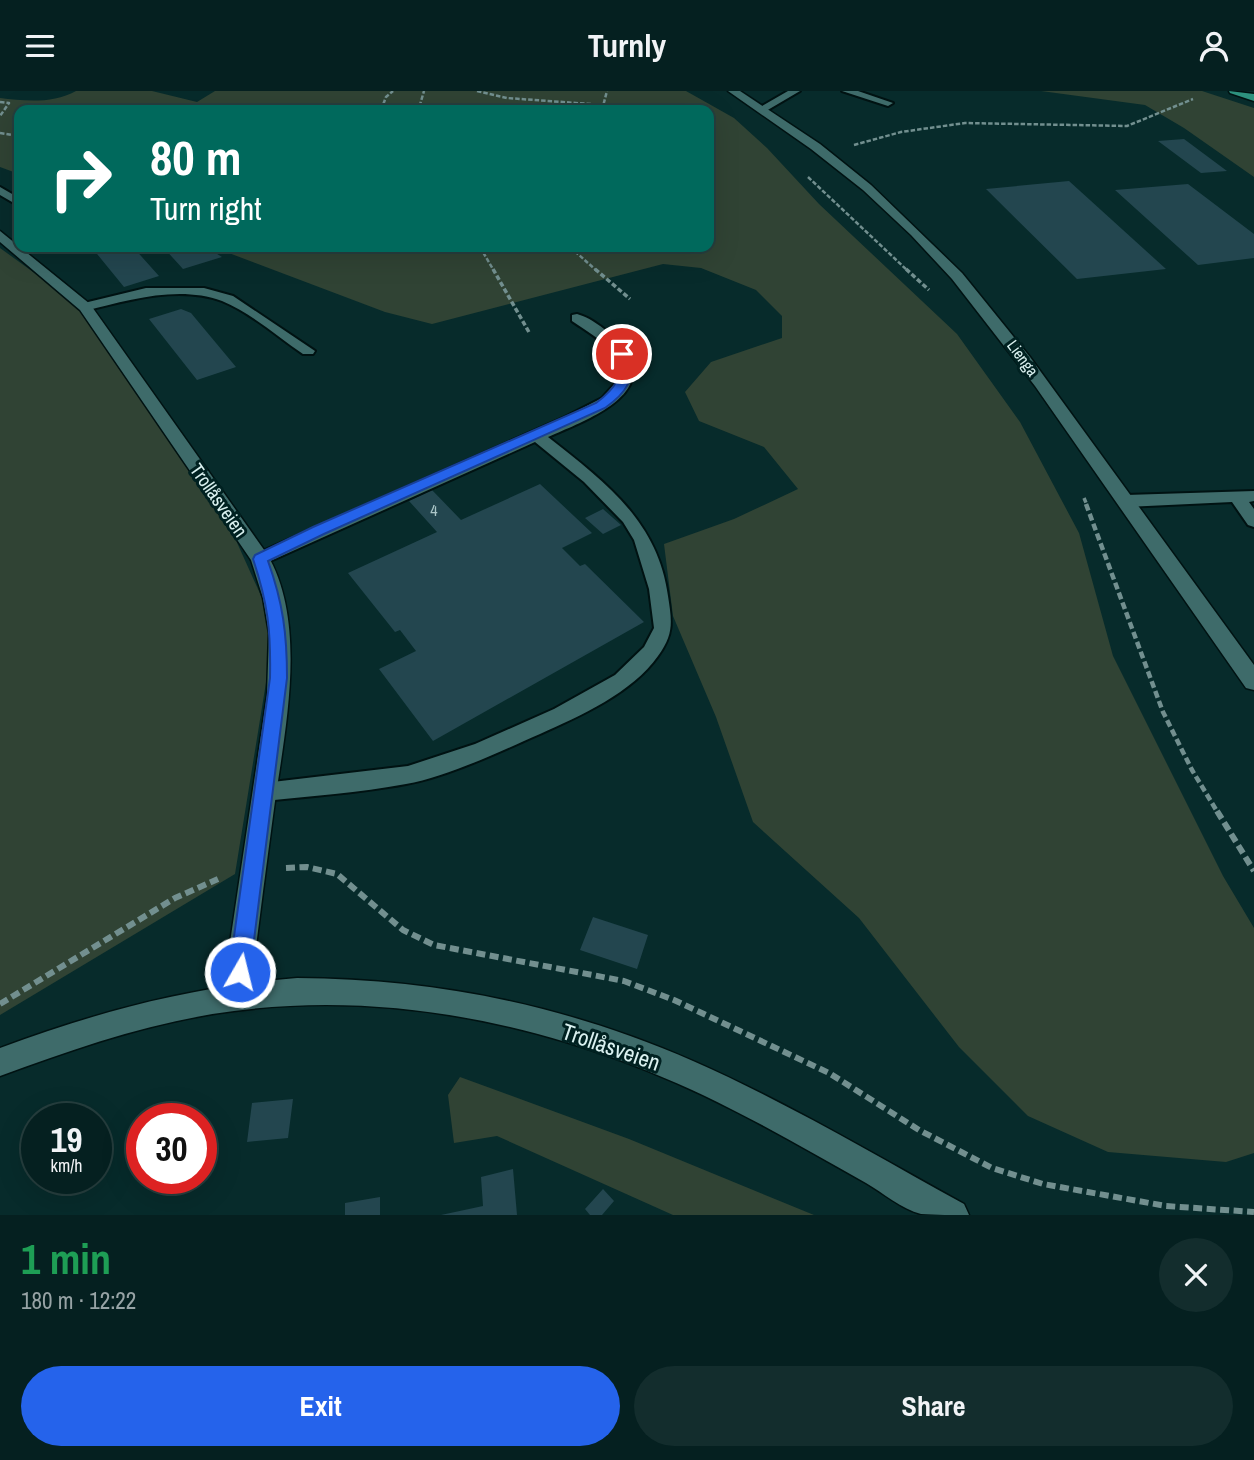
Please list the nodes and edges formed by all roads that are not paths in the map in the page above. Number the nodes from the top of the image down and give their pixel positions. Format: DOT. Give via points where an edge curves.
graph roads {
  1 [pos="733,91"];
  2 [pos="795,91"];
  3 [pos="847,91"];
  4 [pos="1234,91"];
  5 [pos="1254,98"];
  6 [pos="888,103"];
  7 [pos="762,109"];
  8 [pos="18,252"];
  9 [pos="85,307"];
  10 [pos="577,318"];
  11 [pos="308,351"];
  12 [pos="536,435"];
  13 [pos="1246,496"];
  14 [pos="1126,501"];
  15 [pos="1254,521"];
  16 [pos="260,559"];
  17 [pos="1254,682"];
  18 [pos="264,792"];
  19 [pos="236,996"];
  20 [pos="0,1062"];
  21 [pos="953,1215"];
  1 -- 7 [label="street, Lienga"];
  2 -- 7 [label="lane"];
  3 -- 6 [label="lane"];
  4 -- 5 [label="main road"];
  7 -- 14 [label="street, Lienga" via="827,153 889,206 968,288"];
  8 -- 9 [label="street, Trollåsveien"];
  9 -- 11 [label="lane" via="146,292 204,292 228,299"];
  9 -- 16 [label="street, Trollåsveien"];
  10 -- 12 [label="lane" via="622,354 624,383 601,405"];
  12 -- 16 [label="lane"];
  12 -- 18 [label="lane" via="590,478 629,518 643,540 658,589 663,628 652,652 622,680 571,710 482,750 408,775"];
  13 -- 14 [label="lane"];
  13 -- 15 [label="lane"];
  14 -- 17 [label="street, Lienga"];
  16 -- 18 [label="street, Trollåsveien" via="274,599 279,633 278,695"];
  18 -- 19 [label="street, Trollåsveien"];
  19 -- 20 [label="street, Trollåsveien" via="98,1027"];
  19 -- 21 [label="street, Trollåsveien" via="356,991 416,997 476,1007 598,1039 738,1097"];
}
